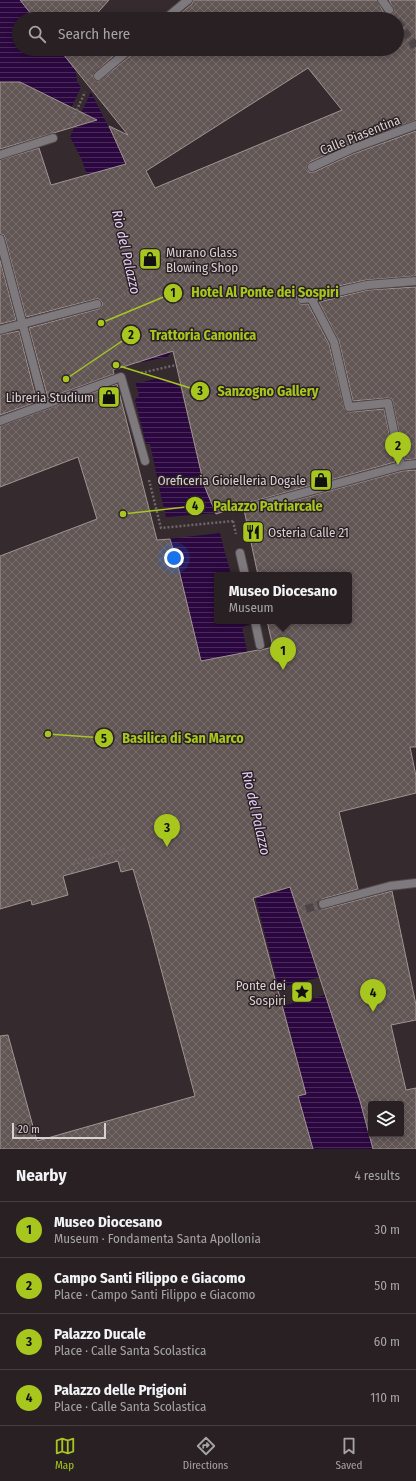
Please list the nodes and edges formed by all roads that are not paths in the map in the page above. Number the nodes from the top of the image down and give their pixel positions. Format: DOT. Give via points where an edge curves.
graph roads {
  1 [pos="188,0"];
  2 [pos="382,0"];
  3 [pos="389,10"];
  4 [pos="173,12"];
  5 [pos="122,56"];
  6 [pos="98,76"];
  7 [pos="416,125"];
  8 [pos="53,138"];
  9 [pos="0,155"];
  10 [pos="312,167"];
  11 [pos="0,239"];
  12 [pos="416,281"];
  13 [pos="311,298"];
  14 [pos="302,299"];
  15 [pos="97,304"];
  16 [pos="23,324"];
  17 [pos="0,330"];
  18 [pos="44,405"];
  19 [pos="0,421"];
  20 [pos="144,461"];
  21 [pos="416,464"];
  22 [pos="401,466"];
  23 [pos="252,507"];
  24 [pos="240,553"];
  25 [pos="243,572"];
  26 [pos="256,624"];
  27 [pos="260,645"];
  28 [pos="416,883"];
  29 [pos="323,904"];
  1 -- 4 [label="street"];
  2 -- 3 [label="street"];
  5 -- 6 [label="street"];
  7 -- 10 [label="street, Calle Piasentina" via="351,149"];
  8 -- 9 [label="street"];
  11 -- 16 [label="street"];
  12 -- 13 [label="street" via="367,285"];
  13 -- 14 [label="street"];
  13 -- 22 [label="street" via="334,342 349,407 388,403"];
  15 -- 16 [label="street"];
  16 -- 17 [label="street"];
  16 -- 18 [label="street"];
  18 -- 19 [label="street"];
  18 -- 20 [label="street" via="121,377"];
  21 -- 22 [label="street"];
  22 -- 23 [label="street"];
  24 -- 25 [label="street"];
  26 -- 27 [label="street"];
  28 -- 29 [label="street" via="390,886"];
}
